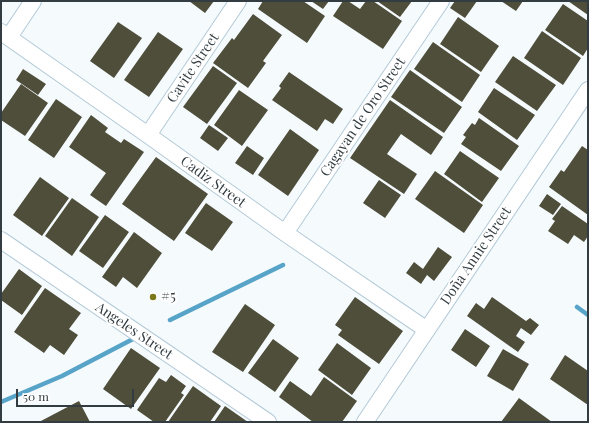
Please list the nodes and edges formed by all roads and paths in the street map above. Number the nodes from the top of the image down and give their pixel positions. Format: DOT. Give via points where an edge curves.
graph roads {
  1 [pos="33,1"];
  2 [pos="238,1"];
  3 [pos="441,1"];
  4 [pos="5,34"];
  5 [pos="588,90"];
  6 [pos="148,135"];
  7 [pos="285,233"];
  8 [pos="1,240"];
  9 [pos="427,330"];
  10 [pos="268,422"];
  11 [pos="365,422"];
  1 -- 4 [label="street"];
  2 -- 6 [label="street, Cavite Street"];
  3 -- 7 [label="street, Cagayan de Oro Street"];
  4 -- 6 [label="street, Cadiz Street"];
  5 -- 9 [label="street, Doña Annie Street"];
  6 -- 7 [label="street, Cadiz Street"];
  7 -- 9 [label="street, Cadiz Street"];
  8 -- 10 [label="street, Angeles Street"];
  9 -- 11 [label="street, Doña Annie Street"];
}
